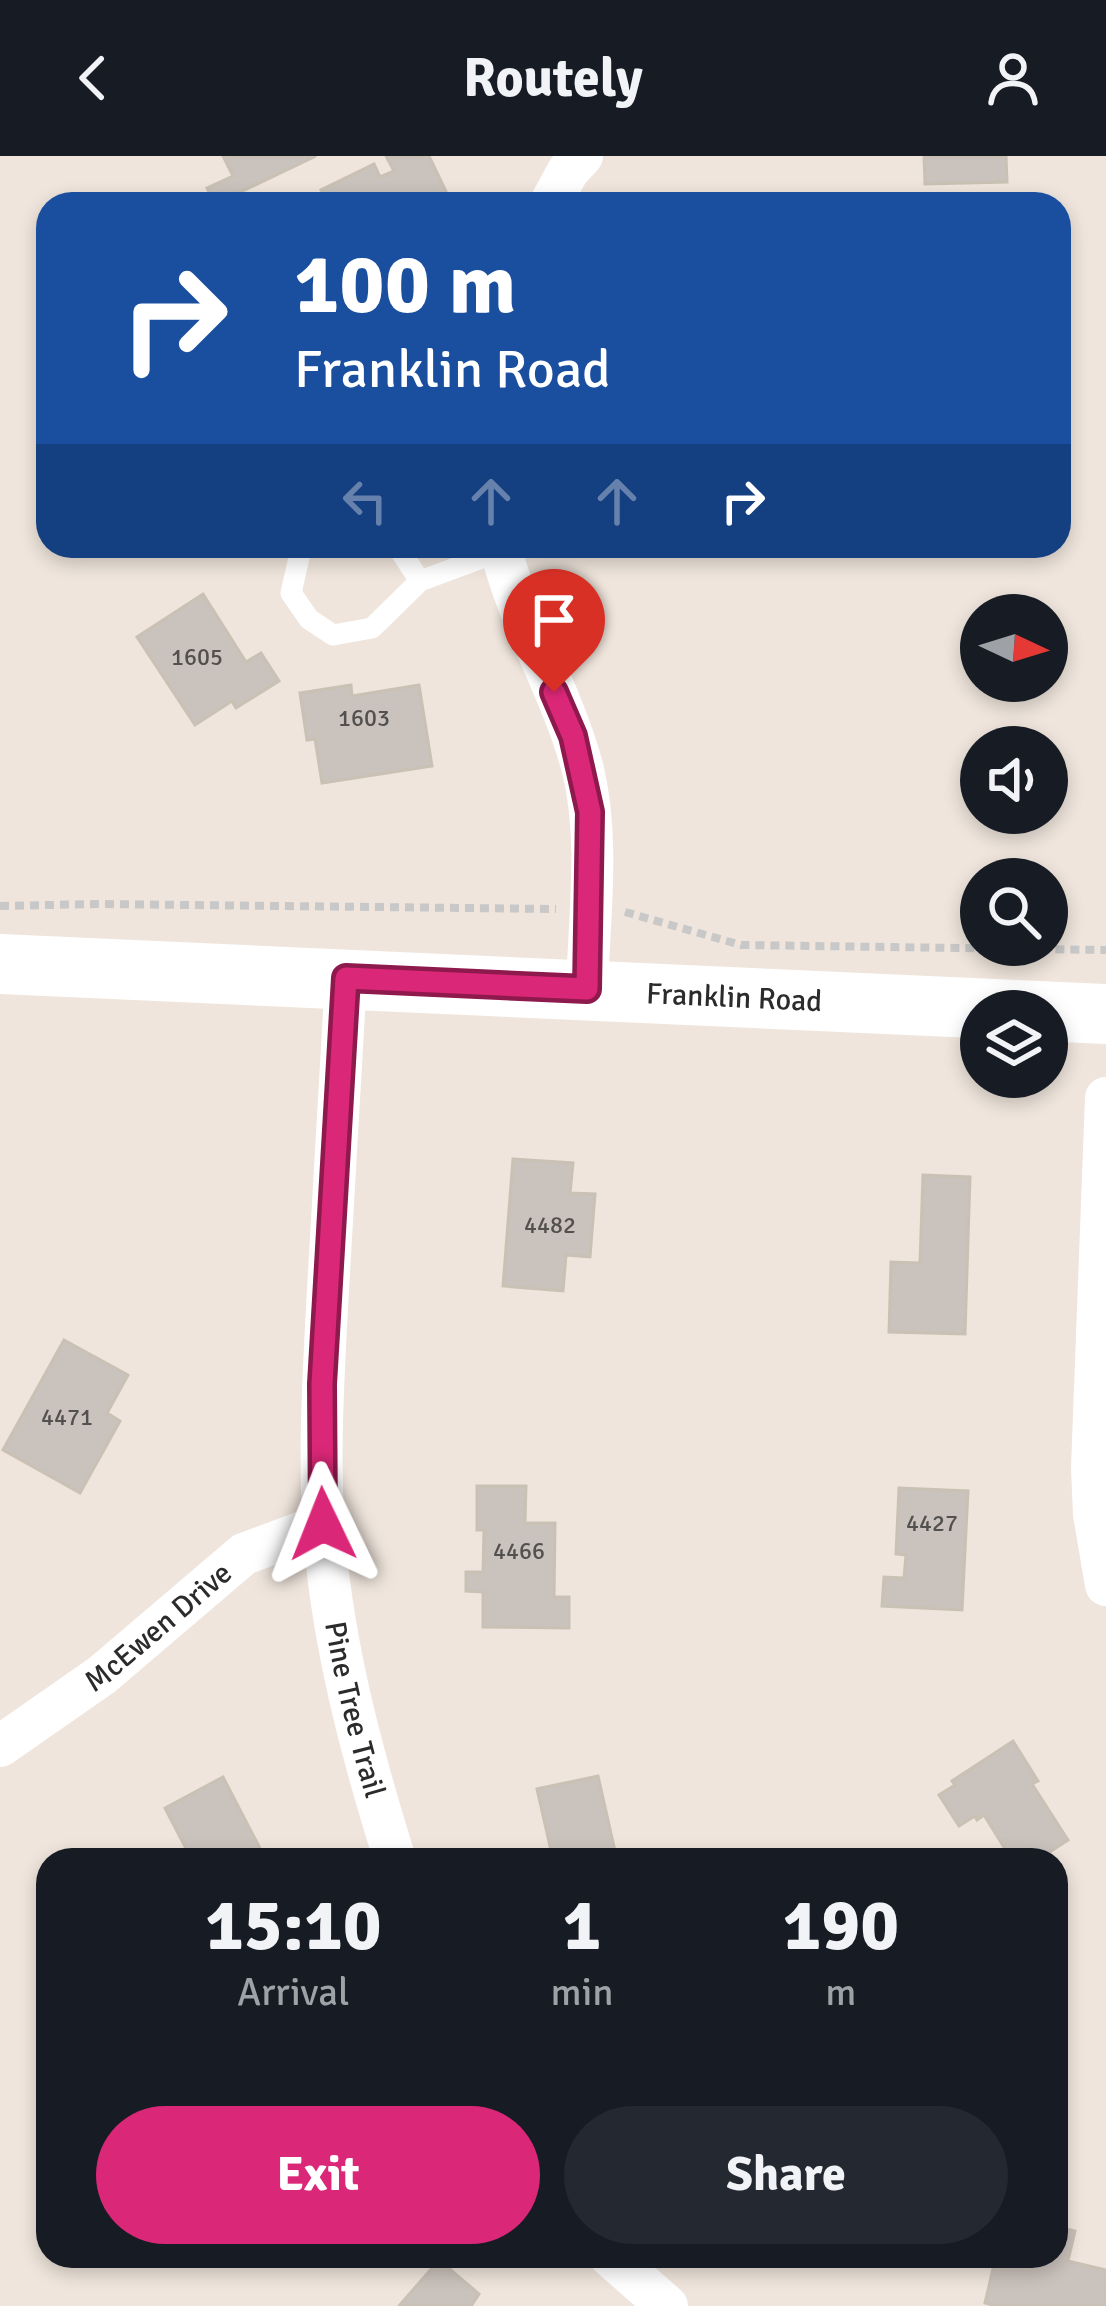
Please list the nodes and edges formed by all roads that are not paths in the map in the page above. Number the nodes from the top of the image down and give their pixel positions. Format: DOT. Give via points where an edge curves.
graph roads {
  1 [pos="299,558"];
  2 [pos="405,558"];
  3 [pos="476,558"];
  4 [pos="504,558"];
  5 [pos="420,581"];
  6 [pos="0,964"];
  7 [pos="346,978"];
  8 [pos="587,989"];
  9 [pos="1106,1014"];
  10 [pos="1106,1098"];
  11 [pos="323,1524"];
  12 [pos="1106,1586"];
  13 [pos="0,1746"];
  14 [pos="390,1848"];
  15 [pos="624,2268"];
  16 [pos="667,2306"];
  1 -- 5 [label="lane" via="291,593 333,635 372,628"];
  2 -- 5 [label="lane"];
  3 -- 5 [label="lane"];
  4 -- 8 [label="street" via="584,774 591,832"];
  6 -- 7 [label="street, Franklin Road"];
  7 -- 8 [label="street, Franklin Road"];
  7 -- 11 [label="street, Pine Tree Trail" via="322,1384"];
  8 -- 9 [label="street, Franklin Road"];
  10 -- 12 [label="street" via="1092,1468"];
  11 -- 13 [label="street, McEwen Drive" via="244,1554 102,1675"];
  11 -- 14 [label="street, Pine Tree Trail" via="345,1674"];
  15 -- 16 [label="street"];
}
